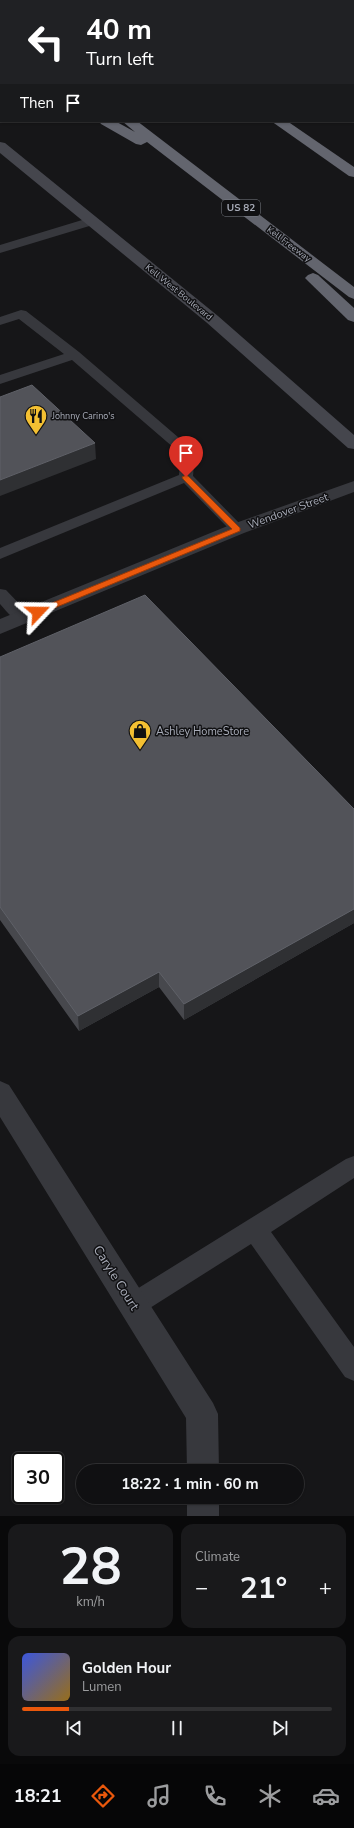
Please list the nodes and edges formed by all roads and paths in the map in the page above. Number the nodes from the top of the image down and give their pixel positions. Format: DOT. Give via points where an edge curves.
graph roads {
  1 [pos="108,122"];
  2 [pos="130,122"];
  3 [pos="279,122"];
  4 [pos="0,146"];
  5 [pos="195,172"];
  6 [pos="354,173"];
  7 [pos="242,209"];
  8 [pos="92,221"];
  9 [pos="0,249"];
  10 [pos="354,294"];
  11 [pos="354,317"];
  12 [pos="0,321"];
  13 [pos="74,355"];
  14 [pos="0,380"];
  15 [pos="354,444"];
  16 [pos="186,477"];
  17 [pos="354,486"];
  18 [pos="237,529"];
  19 [pos="0,554"];
  20 [pos="0,594"];
  21 [pos="23,618"];
  22 [pos="0,627"];
  23 [pos="0,1093"];
  24 [pos="354,1166"];
  25 [pos="254,1228"];
  26 [pos="133,1304"];
  27 [pos="354,1367"];
  28 [pos="203,1464"];
  29 [pos="203,1504"];
  30 [pos="203,1516"];
  1 -- 5 [label="highway"];
  2 -- 5 [label="highway, Kell Freeway / US 82"];
  3 -- 6 [label="highway"];
  4 -- 8 [label="main road, Kell West Boulevard"];
  5 -- 7 [label="highway, Kell Freeway / US 82"];
  7 -- 10 [label="highway, Kell Freeway / US 82"];
  7 -- 11 [label="highway"];
  8 -- 9 [label="lane"];
  8 -- 15 [label="main road, Kell West Boulevard" via="212,319"];
  12 -- 13 [label="lane" via="21,314"];
  13 -- 14 [label="lane"];
  13 -- 16 [label="lane" via="188,453"];
  16 -- 18 [label="lane"];
  16 -- 19 [label="lane"];
  17 -- 18 [label="street, Wendover Street"];
  18 -- 21 [label="street, Wendover Street"];
  20 -- 21 [label="lane"];
  21 -- 22 [label="street, Wendover Street"];
  23 -- 26 [label="street, Caryle Court"];
  24 -- 25 [label="lane"];
  25 -- 26 [label="lane"];
  25 -- 27 [label="lane"];
  26 -- 28 [label="street, Caryle Court" via="202,1414"];
  29 -- 30 [label="street"];
}
